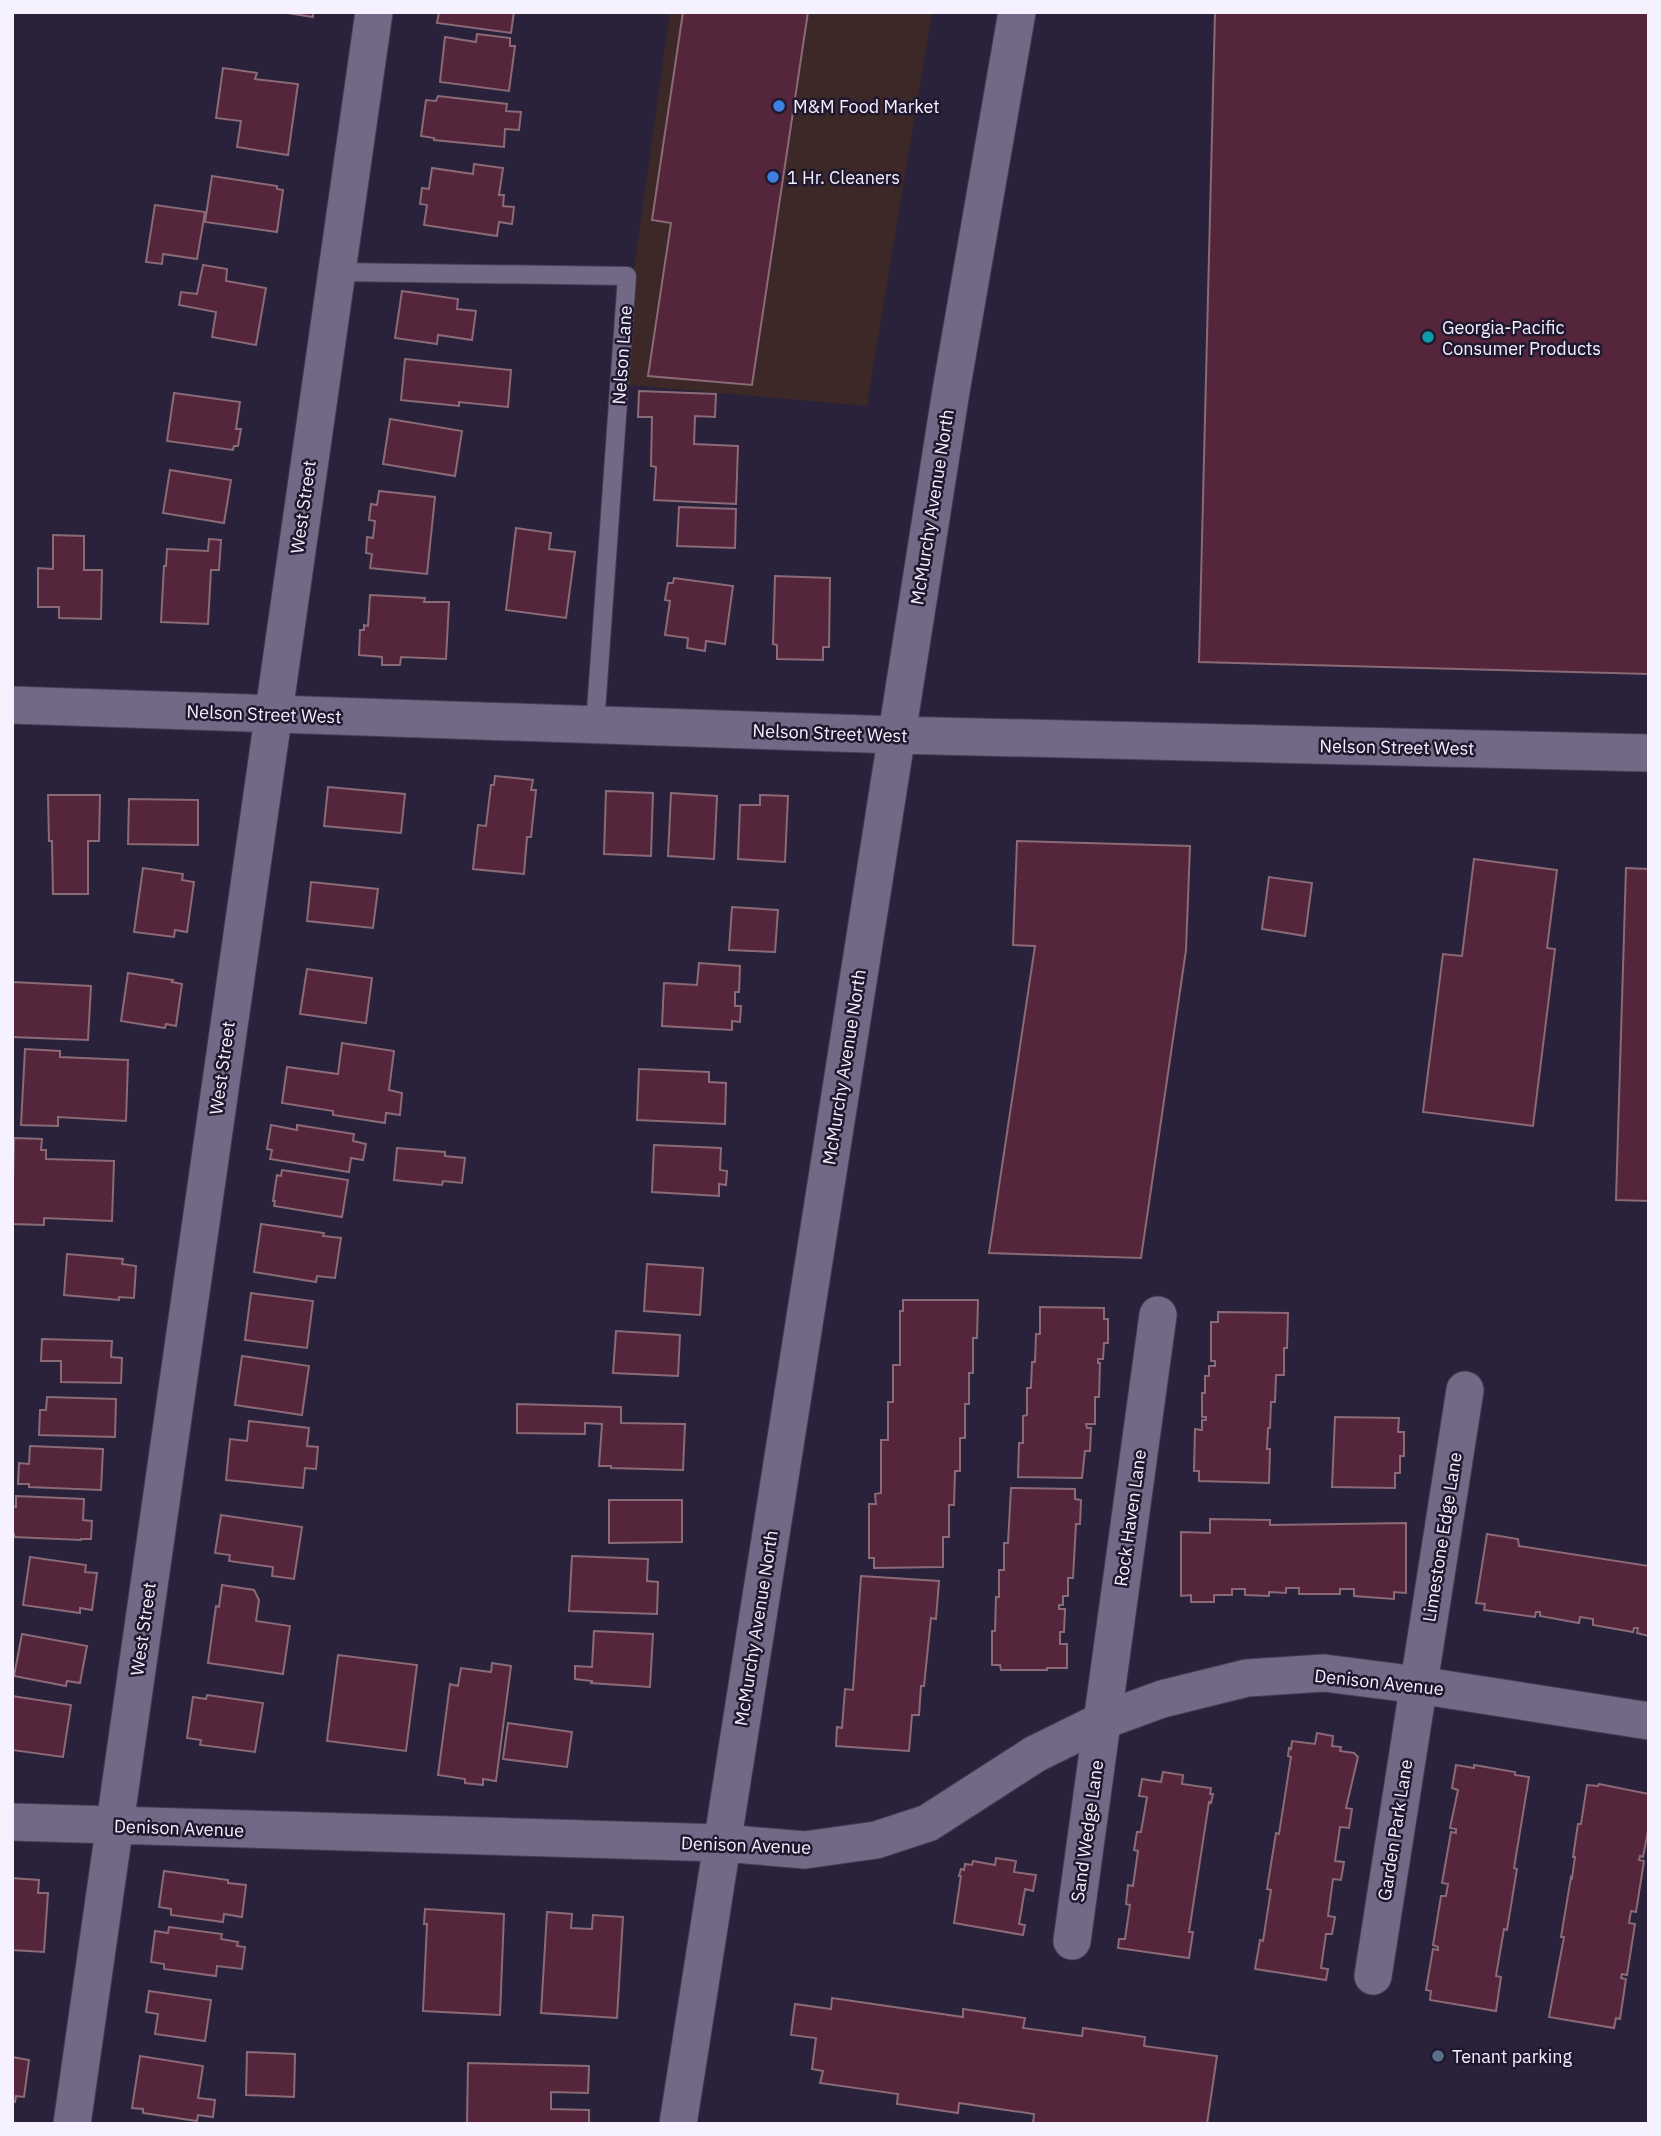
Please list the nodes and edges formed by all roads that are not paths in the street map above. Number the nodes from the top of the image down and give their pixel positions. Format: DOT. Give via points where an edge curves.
graph roads {
  1 [pos="374,12"];
  2 [pos="1017,12"];
  3 [pos="337,272"];
  4 [pos="12,705"];
  5 [pos="272,715"];
  6 [pos="595,725"];
  7 [pos="896,735"];
  8 [pos="1649,753"];
  9 [pos="1158,1315"];
  10 [pos="1465,1390"];
  11 [pos="1418,1685"];
  12 [pos="1102,1721"];
  13 [pos="1649,1721"];
  14 [pos="12,1822"];
  15 [pos="115,1826"];
  16 [pos="722,1843"];
  17 [pos="1072,1941"];
  18 [pos="1373,1976"];
  19 [pos="72,2124"];
  20 [pos="678,2124"];
  1 -- 3 [label="street, West Street"];
  2 -- 7 [label="street, McMurchy Avenue North"];
  3 -- 5 [label="street, West Street"];
  3 -- 6 [label="lane, Nelson Lane" via="628,276"];
  4 -- 5 [label="street, Nelson Street West"];
  5 -- 6 [label="street, Nelson Street West"];
  5 -- 15 [label="street, West Street"];
  6 -- 7 [label="street, Nelson Street West"];
  7 -- 8 [label="street, Nelson Street West"];
  7 -- 16 [label="street, McMurchy Avenue North"];
  9 -- 12 [label="street, Rock Haven Lane"];
  10 -- 11 [label="street, Limestone Edge Lane"];
  11 -- 12 [label="street, Denison Avenue" via="1324,1674 1247,1678 1162,1699"];
  11 -- 13 [label="street, Denison Avenue"];
  11 -- 18 [label="street, Garden Park Lane"];
  12 -- 16 [label="street, Denison Avenue" via="1035,1754 928,1823 876,1840 805,1850"];
  12 -- 17 [label="street, Sand Wedge Lane"];
  14 -- 15 [label="street, Denison Avenue"];
  15 -- 16 [label="street, Denison Avenue"];
  15 -- 19 [label="street, West Street"];
  16 -- 20 [label="street, McMurchy Avenue North"];
}
